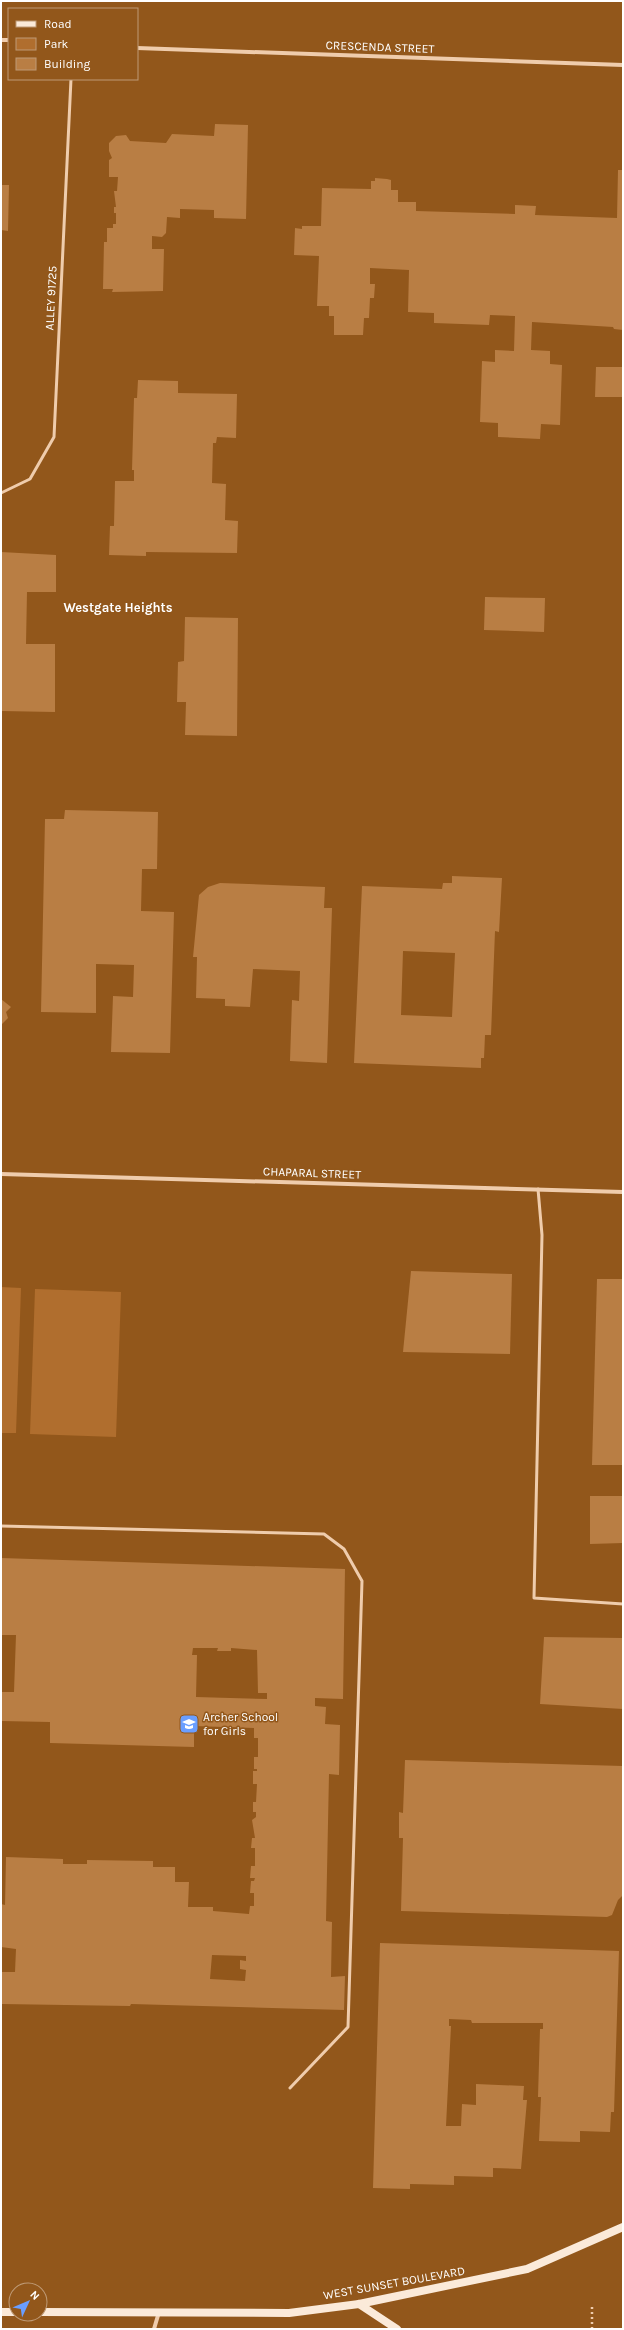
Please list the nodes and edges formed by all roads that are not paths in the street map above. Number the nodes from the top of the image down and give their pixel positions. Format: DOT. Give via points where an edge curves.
graph roads {
  1 [pos="138,48"];
  2 [pos="623,65"];
  3 [pos="71,80"];
  4 [pos="1,493"];
  5 [pos="1,1174"];
  6 [pos="538,1189"];
  7 [pos="623,1192"];
  8 [pos="1,1526"];
  9 [pos="623,1604"];
  10 [pos="290,2088"];
  11 [pos="623,2227"];
  12 [pos="359,2304"];
  13 [pos="48,2312"];
  14 [pos="159,2312"];
  15 [pos="154,2329"];
  16 [pos="397,2329"];
  1 -- 2 [label="street, CRESCENDA STREET"];
  3 -- 4 [label="lane, ALLEY 91725" via="54,437 30,479"];
  5 -- 6 [label="street, CHAPARAL STREET"];
  6 -- 7 [label="street, CHAPARAL STREET"];
  6 -- 9 [label="lane" via="542,1235 534,1598"];
  8 -- 10 [label="lane" via="324,1534 344,1548 362,1582 348,2027"];
  11 -- 12 [label="main road, WEST SUNSET BOULEVARD" via="527,2269"];
  12 -- 14 [label="main road, WEST SUNSET BOULEVARD" via="289,2313"];
  12 -- 16 [label="main road"];
  13 -- 14 [label="main road, WEST SUNSET BOULEVARD"];
  14 -- 15 [label="street"];
}
